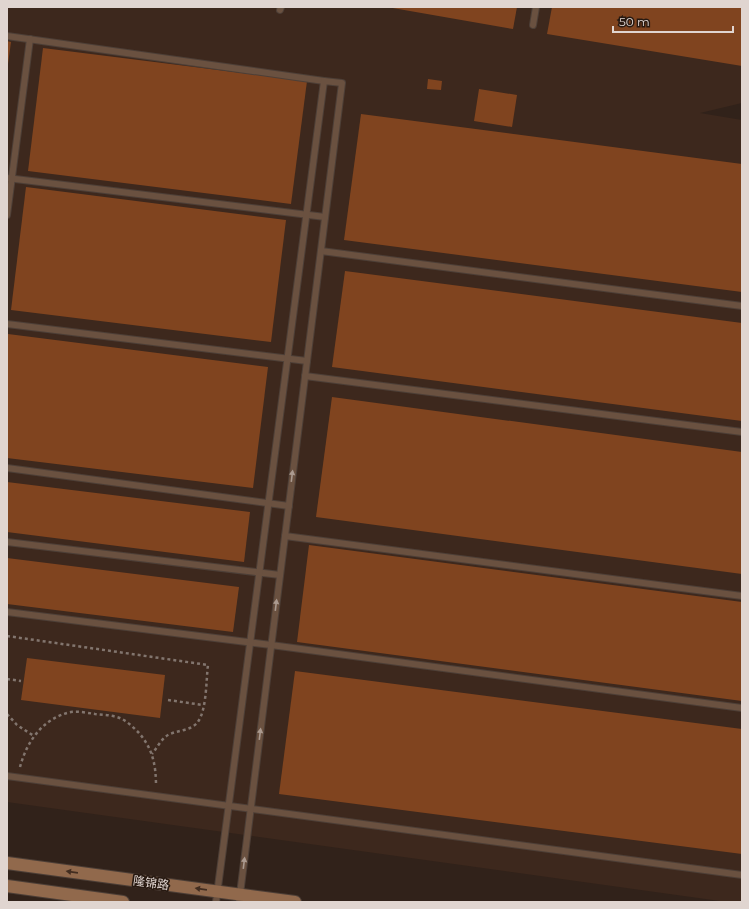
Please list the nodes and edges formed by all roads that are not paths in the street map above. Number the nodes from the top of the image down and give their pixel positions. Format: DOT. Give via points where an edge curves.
graph roads {
  1 [pos="536,7"];
  2 [pos="533,25"];
  3 [pos="7,36"];
  4 [pos="30,39"];
  5 [pos="324,81"];
  6 [pos="9,179"];
  7 [pos="7,215"];
  8 [pos="306,215"];
  9 [pos="325,217"];
  10 [pos="321,251"];
  11 [pos="742,306"];
  12 [pos="7,324"];
  13 [pos="287,359"];
  14 [pos="307,361"];
  15 [pos="305,376"];
  16 [pos="742,432"];
  17 [pos="7,468"];
  18 [pos="268,504"];
  19 [pos="288,506"];
  20 [pos="285,536"];
  21 [pos="7,542"];
  22 [pos="259,573"];
  23 [pos="280,575"];
  24 [pos="742,596"];
  25 [pos="7,612"];
  26 [pos="250,643"];
  27 [pos="271,645"];
  28 [pos="742,708"];
  29 [pos="7,776"];
  30 [pos="229,805"];
  31 [pos="250,808"];
  32 [pos="7,863"];
  33 [pos="742,875"];
  34 [pos="7,886"];
  35 [pos="216,897"];
  36 [pos="239,898"];
  37 [pos="123,902"];
  38 [pos="295,902"];
  1 -- 2 [label="lane"];
  3 -- 4 [label="lane"];
  4 -- 5 [label="lane"];
  4 -- 6 [label="lane"];
  5 -- 8 [label="lane"];
  5 -- 9 [label="lane" via="342,83"];
  6 -- 7 [label="lane"];
  6 -- 8 [label="lane"];
  8 -- 9 [label="lane"];
  8 -- 13 [label="lane"];
  9 -- 10 [label="lane"];
  10 -- 11 [label="lane"];
  10 -- 14 [label="lane"];
  12 -- 13 [label="lane"];
  13 -- 14 [label="lane"];
  13 -- 18 [label="lane"];
  14 -- 15 [label="lane"];
  15 -- 16 [label="lane"];
  19 -- 15 [label="lane, one-way"];
  17 -- 18 [label="lane"];
  18 -- 19 [label="lane"];
  18 -- 22 [label="lane"];
  19 -- 20 [label="lane"];
  20 -- 23 [label="lane"];
  20 -- 24 [label="lane"];
  21 -- 22 [label="lane"];
  22 -- 23 [label="lane"];
  22 -- 26 [label="lane"];
  27 -- 23 [label="lane, one-way"];
  25 -- 26 [label="lane"];
  26 -- 27 [label="lane"];
  26 -- 30 [label="lane"];
  27 -- 28 [label="lane"];
  31 -- 27 [label="lane, one-way"];
  29 -- 30 [label="lane"];
  30 -- 31 [label="lane"];
  30 -- 35 [label="lane"];
  31 -- 33 [label="lane"];
  36 -- 31 [label="lane, one-way"];
  35 -- 32 [label="main road, 隆锦路, one-way"];
  34 -- 37 [label="main road, 隆锦路"];
  35 -- 36 [label="main road, 隆锦路"];
  36 -- 38 [label="main road, 隆锦路"];
}
